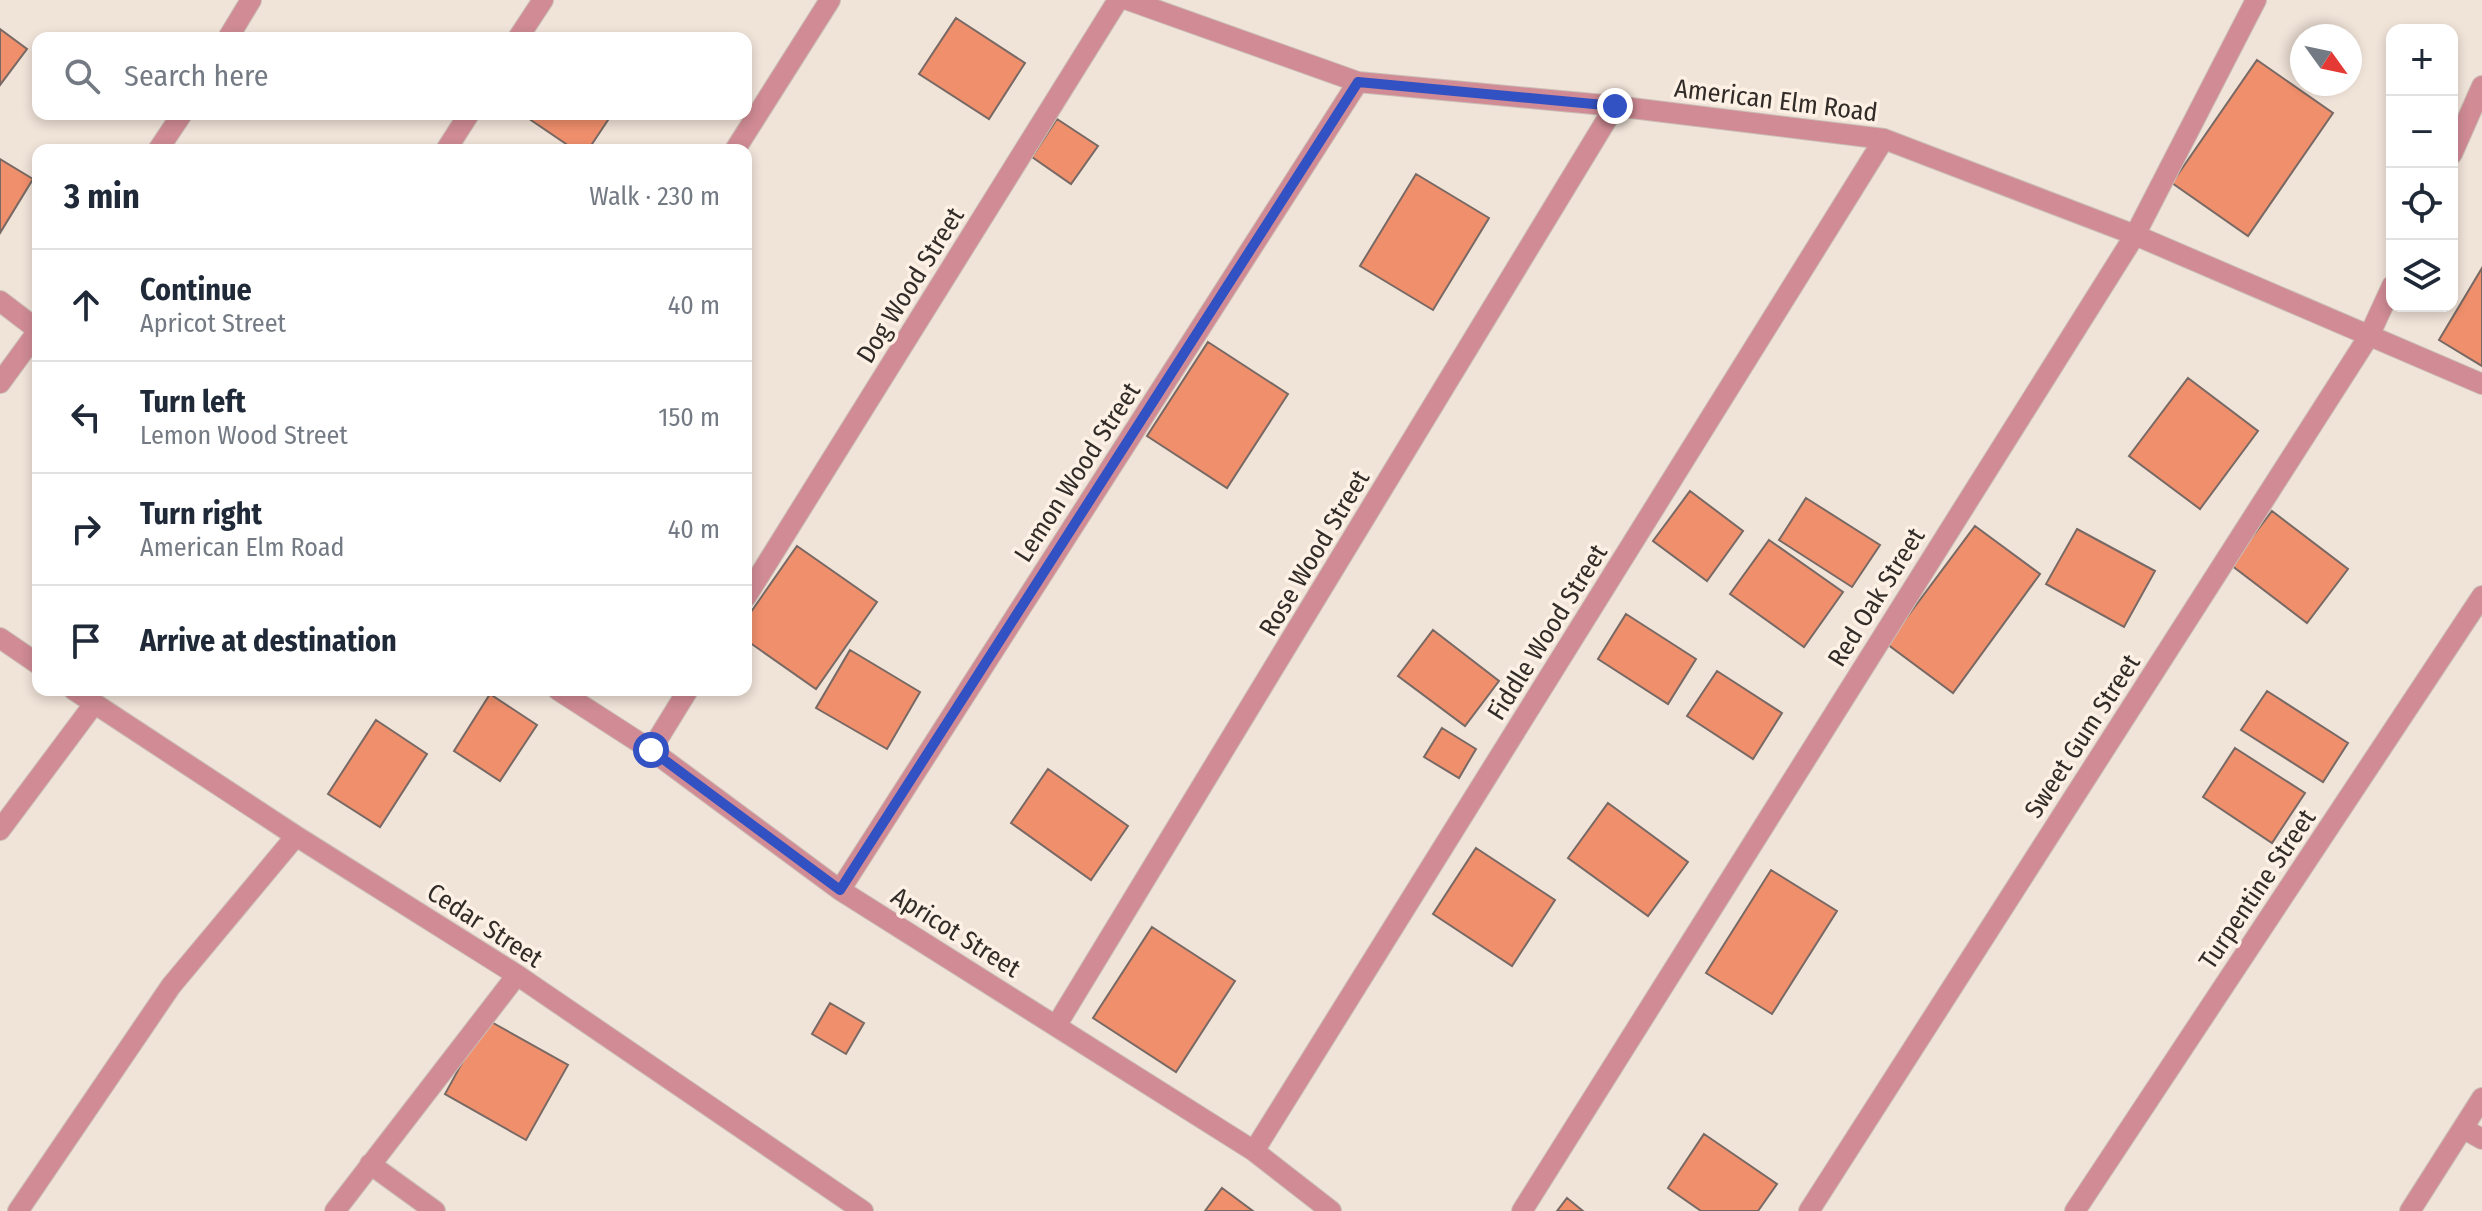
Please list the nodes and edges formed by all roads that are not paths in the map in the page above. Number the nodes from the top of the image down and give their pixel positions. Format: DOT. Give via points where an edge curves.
graph roads {
  1 [pos="251,0"];
  2 [pos="543,0"];
  3 [pos="830,0"];
  4 [pos="1118,0"];
  5 [pos="1128,0"];
  6 [pos="2256,0"];
  7 [pos="232,32"];
  8 [pos="522,32"];
  9 [pos="1358,82"];
  10 [pos="2482,86"];
  11 [pos="1615,106"];
  12 [pos="178,120"];
  13 [pos="465,120"];
  14 [pos="2475,120"];
  15 [pos="1884,139"];
  16 [pos="162,144"];
  17 [pos="450,144"];
  18 [pos="739,144"];
  19 [pos="2458,145"];
  20 [pos="2135,235"];
  21 [pos="2386,299"];
  22 [pos="0,301"];
  23 [pos="32,325"];
  24 [pos="2369,336"];
  25 [pos="32,338"];
  26 [pos="0,383"];
  27 [pos="2482,384"];
  28 [pos="752,587"];
  29 [pos="2482,596"];
  30 [pos="0,638"];
  31 [pos="32,660"];
  32 [pos="83,696"];
  33 [pos="567,696"];
  34 [pos="684,696"];
  35 [pos="94,704"];
  36 [pos="651,750"];
  37 [pos="0,830"];
  38 [pos="296,836"];
  39 [pos="840,890"];
  40 [pos="517,975"];
  41 [pos="1056,1026"];
  42 [pos="2482,1098"];
  43 [pos="2473,1134"];
  44 [pos="1254,1151"];
  45 [pos="370,1164"];
  46 [pos="18,1211"];
  47 [pos="335,1211"];
  48 [pos="435,1211"];
  49 [pos="863,1211"];
  50 [pos="1331,1211"];
  51 [pos="1522,1211"];
  52 [pos="1809,1211"];
  53 [pos="2075,1211"];
  54 [pos="2410,1211"];
  1 -- 7 [label="street"];
  2 -- 8 [label="street"];
  3 -- 18 [label="street"];
  4 -- 28 [label="street, Dog Wood Street"];
  5 -- 9 [label="street, American Elm Road"];
  6 -- 20 [label="street, Red Oak Street"];
  9 -- 11 [label="street, American Elm Road"];
  9 -- 39 [label="street, Lemon Wood Street"];
  10 -- 14 [label="street"];
  11 -- 15 [label="street, American Elm Road"];
  11 -- 41 [label="street, Rose Wood Street"];
  12 -- 16 [label="street"];
  13 -- 17 [label="street"];
  14 -- 19 [label="street"];
  15 -- 20 [label="street, American Elm Road"];
  15 -- 44 [label="street, Fiddle Wood Street"];
  20 -- 24 [label="street, American Elm Road"];
  20 -- 51 [label="street, Red Oak Street"];
  21 -- 24 [label="street, Sweet Gum Street"];
  22 -- 23 [label="street"];
  24 -- 27 [label="street, American Elm Road"];
  24 -- 52 [label="street, Sweet Gum Street"];
  25 -- 26 [label="street"];
  29 -- 53 [label="street, Turpentine Street"];
  30 -- 31 [label="street"];
  32 -- 35 [label="street, Cedar Street"];
  33 -- 36 [label="street, Apricot Street"];
  34 -- 36 [label="street"];
  35 -- 37 [label="street"];
  35 -- 38 [label="street, Cedar Street"];
  36 -- 39 [label="street, Apricot Street"];
  38 -- 40 [label="street, Cedar Street"];
  38 -- 46 [label="street" via="171,986"];
  39 -- 41 [label="street, Apricot Street"];
  40 -- 45 [label="street"];
  40 -- 49 [label="street, Cedar Street"];
  41 -- 44 [label="street, Apricot Street"];
  42 -- 43 [label="street"];
  43 -- 54 [label="street"];
  44 -- 50 [label="street, Apricot Street"];
  45 -- 47 [label="street"];
  45 -- 48 [label="street"];
}
